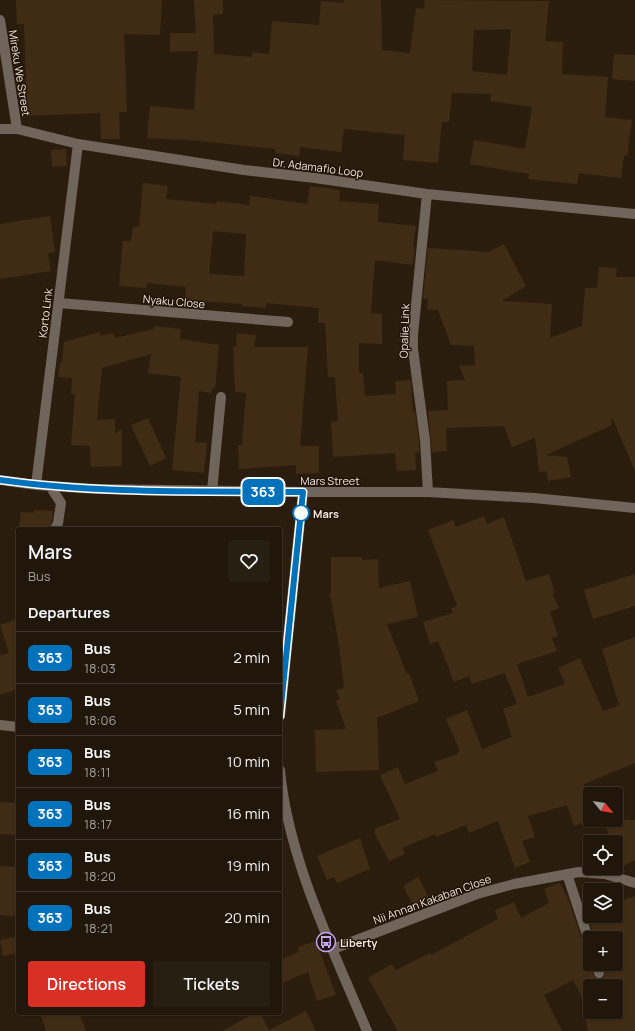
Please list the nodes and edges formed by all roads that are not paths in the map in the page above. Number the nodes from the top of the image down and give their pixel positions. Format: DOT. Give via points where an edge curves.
graph roads {
  1 [pos="0,20"];
  2 [pos="0,129"];
  3 [pos="17,129"];
  4 [pos="78,144"];
  5 [pos="427,194"];
  6 [pos="635,214"];
  7 [pos="58,303"];
  8 [pos="288,322"];
  9 [pos="221,397"];
  10 [pos="0,480"];
  11 [pos="36,485"];
  12 [pos="50,486"];
  13 [pos="212,491"];
  14 [pos="303,492"];
  15 [pos="428,492"];
  16 [pos="635,508"];
  17 [pos="56,527"];
  18 [pos="282,697"];
  19 [pos="0,725"];
  20 [pos="16,727"];
  21 [pos="282,790"];
  22 [pos="567,874"];
  23 [pos="635,883"];
  24 [pos="586,931"];
  25 [pos="333,949"];
  26 [pos="367,1031"];
  1 -- 3 [label="street, Mireku We Street"];
  2 -- 3 [label="street, Dr. Adamafio Loop"];
  3 -- 4 [label="street, Dr. Adamafio Loop"];
  4 -- 5 [label="street, Dr. Adamafio Loop" via="244,170"];
  4 -- 7 [label="street, Korto Link"];
  5 -- 6 [label="street, Dr. Adamafio Loop"];
  5 -- 15 [label="street, Opalie Link" via="413,349 425,440"];
  7 -- 8 [label="street, Nyaku Close"];
  7 -- 11 [label="street, Korto Link"];
  9 -- 13 [label="street"];
  10 -- 11 [label="street, Mars Street"];
  11 -- 12 [label="street, Mars Street"];
  12 -- 13 [label="street, Mars Street"];
  12 -- 17 [label="street" via="61,503"];
  13 -- 14 [label="street, Mars Street"];
  14 -- 15 [label="street, Mars Street"];
  14 -- 18 [label="street"];
  15 -- 16 [label="street, Mars Street" via="534,498"];
  19 -- 20 [label="street"];
  21 -- 25 [label="street" via="293,840 314,904"];
  22 -- 23 [label="street, Nii Annan Kakaban Close" via="605,874"];
  22 -- 24 [label="street"];
  22 -- 25 [label="street, Nii Annan Kakaban Close" via="477,894"];
  25 -- 26 [label="street"];
}
